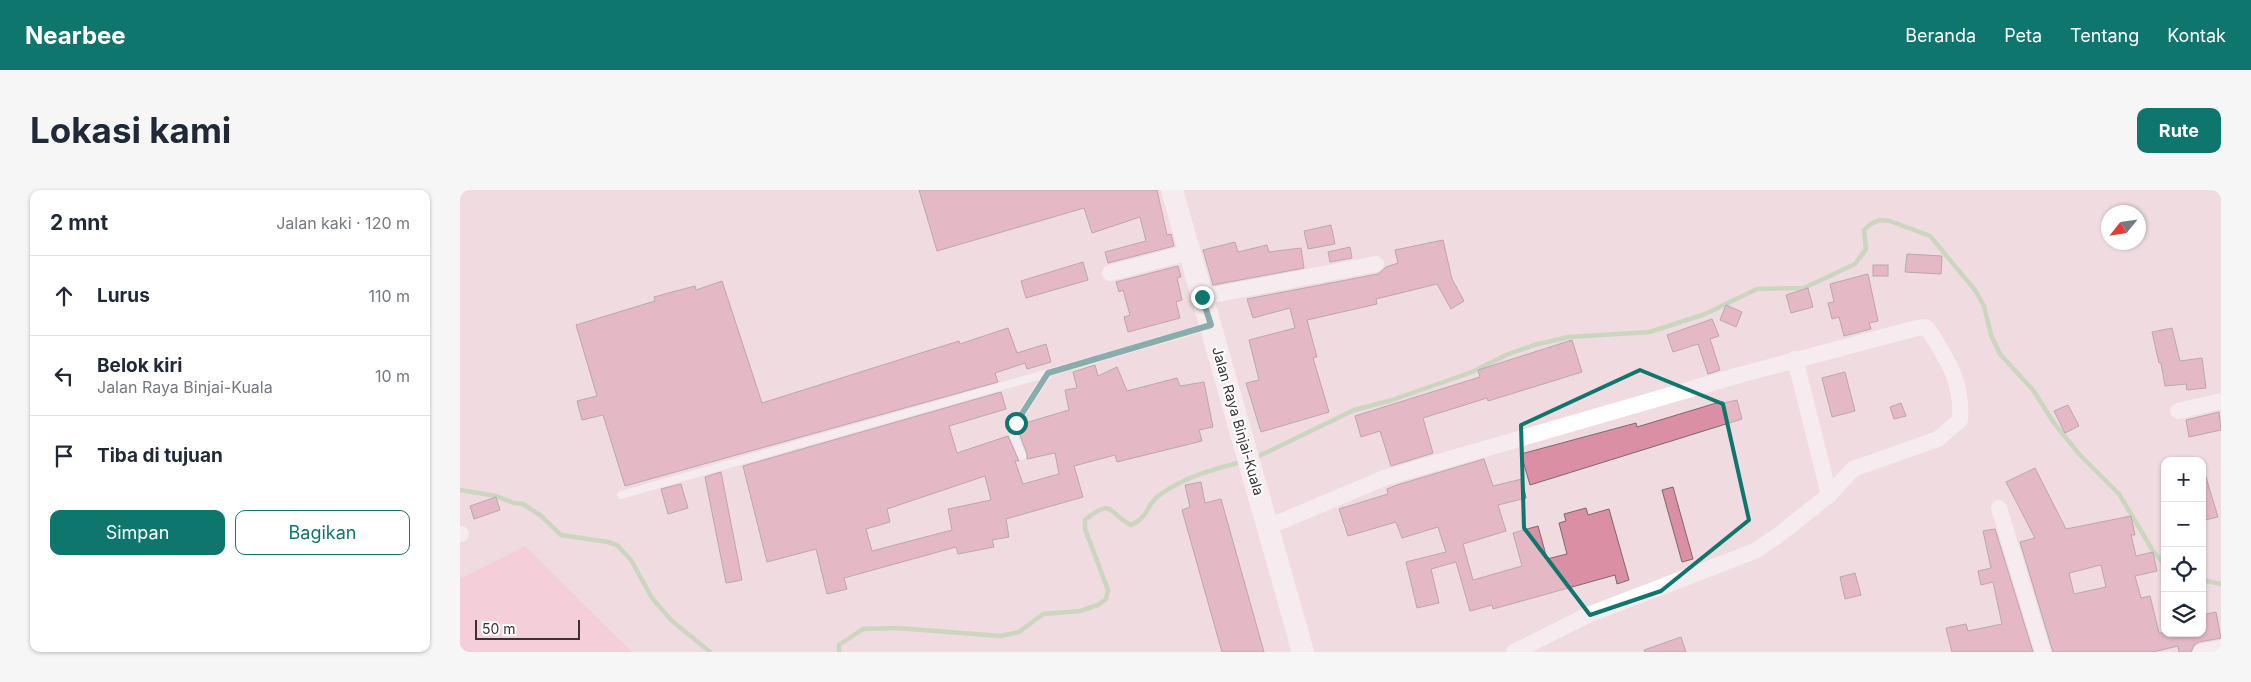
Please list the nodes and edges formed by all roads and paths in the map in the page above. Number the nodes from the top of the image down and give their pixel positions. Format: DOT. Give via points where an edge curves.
graph roads {
  1 [pos="1172,190"];
  2 [pos="1190,252"];
  3 [pos="1376,264"];
  4 [pos="1110,273"];
  5 [pos="1202,297"];
  6 [pos="1211,325"];
  7 [pos="1795,359"];
  8 [pos="1048,373"];
  9 [pos="2221,401"];
  10 [pos="2178,410"];
  11 [pos="1022,456"];
  12 [pos="621,495"];
  13 [pos="1829,495"];
  14 [pos="1999,508"];
  15 [pos="1268,527"];
  16 [pos="2221,648"];
  17 [pos="1303,652"];
  18 [pos="1514,652"];
  19 [pos="2043,652"];
  20 [pos="2201,652"];
  1 -- 2 [label="main road, Jalan Raya Binjai-Kuala"];
  2 -- 4 [label="street"];
  2 -- 5 [label="main road, Jalan Raya Binjai-Kuala"];
  3 -- 5 [label="street"];
  5 -- 6 [label="main road, Jalan Raya Binjai-Kuala"];
  6 -- 8 [label="lane"];
  6 -- 15 [label="main road, Jalan Raya Binjai-Kuala"];
  7 -- 13 [label="street"];
  7 -- 13 [label="street" via="1925,327 1956,380 1960,420 1948,431 1938,439 1860,465 1848,473"];
  7 -- 15 [label="street" via="1384,478"];
  8 -- 11 [label="lane" via="1016,423 1014,436"];
  8 -- 12 [label="lane"];
  9 -- 10 [label="street"];
  13 -- 18 [label="street" via="1754,551 1588,616"];
  14 -- 19 [label="street"];
  15 -- 17 [label="main road, Jalan Raya Binjai-Kuala"];
  16 -- 20 [label="street"];
}
